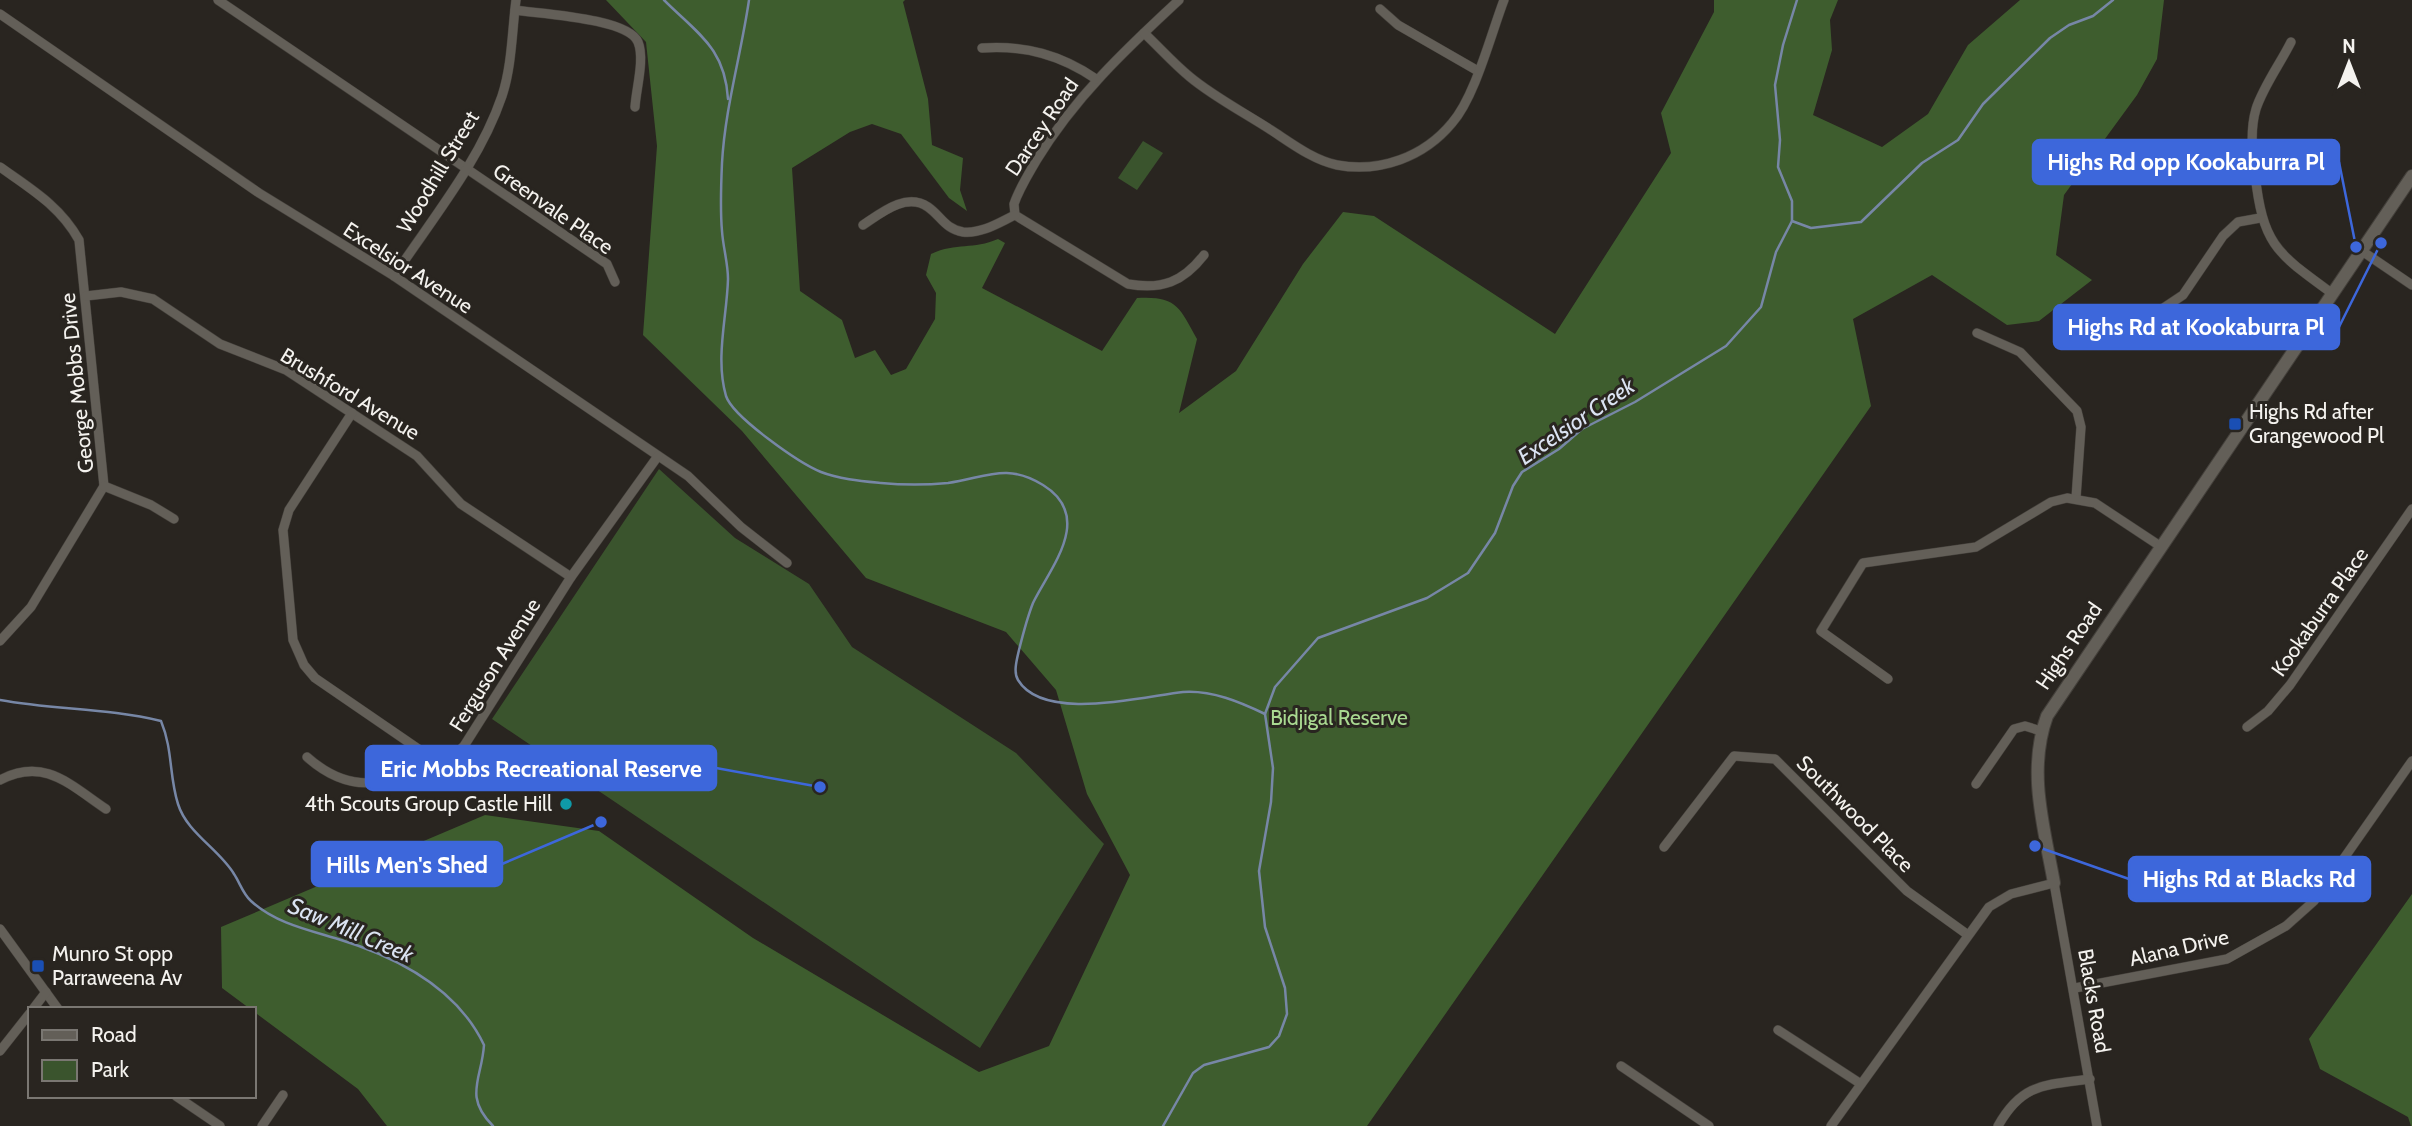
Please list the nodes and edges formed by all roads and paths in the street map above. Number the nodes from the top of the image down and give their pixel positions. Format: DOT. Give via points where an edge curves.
graph roads {
  1 [pos="218,0"];
  2 [pos="1179,0"];
  3 [pos="1504,0"];
  4 [pos="515,5"];
  5 [pos="1380,9"];
  6 [pos="0,14"];
  7 [pos="1144,33"];
  8 [pos="2291,42"];
  9 [pos="982,48"];
  10 [pos="1478,71"];
  11 [pos="1096,79"];
  12 [pos="635,107"];
  13 [pos="0,167"];
  14 [pos="465,170"];
  15 [pos="2412,176"];
  16 [pos="1015,215"];
  17 [pos="2260,218"];
  18 [pos="863,225"];
  19 [pos="2362,251"];
  20 [pos="1204,255"];
  21 [pos="394,276"];
  22 [pos="615,282"];
  23 [pos="2412,285"];
  24 [pos="2333,293"];
  25 [pos="86,296"];
  26 [pos="2150,317"];
  27 [pos="1977,332"];
  28 [pos="352,412"];
  29 [pos="657,456"];
  30 [pos="104,486"];
  31 [pos="2076,498"];
  32 [pos="2412,509"];
  33 [pos="174,519"];
  34 [pos="2160,546"];
  35 [pos="787,563"];
  36 [pos="571,577"];
  37 [pos="0,641"];
  38 [pos="1888,679"];
  39 [pos="2246,727"];
  40 [pos="2041,731"];
  41 [pos="421,751"];
  42 [pos="307,757"];
  43 [pos="2412,761"];
  44 [pos="0,780"];
  45 [pos="1976,784"];
  46 [pos="106,809"];
  47 [pos="1664,847"];
  48 [pos="2054,883"];
  49 [pos="0,929"];
  50 [pos="1968,935"];
  51 [pos="2075,988"];
  52 [pos="46,992"];
  53 [pos="34,1007"];
  54 [pos="57,1007"];
  55 [pos="28,1015"];
  56 [pos="1778,1030"];
  57 [pos="0,1051"];
  58 [pos="1621,1066"];
  59 [pos="2090,1079"];
  60 [pos="1861,1084"];
  61 [pos="283,1095"];
  62 [pos="179,1098"];
  63 [pos="220,1126"];
  64 [pos="262,1126"];
  65 [pos="1709,1126"];
  66 [pos="1831,1126"];
  67 [pos="1998,1126"];
  68 [pos="2097,1126"];
  1 -- 14 [label="street, Greenvale Place"];
  2 -- 7 [label="street, Darcey Road"];
  3 -- 10 [label="street"];
  4 -- 12 [label="street" via="605,23 631,33 638,42 639,55"];
  4 -- 14 [label="street, Woodhill Street" via="502,95"];
  5 -- 10 [label="street" via="1398,25"];
  6 -- 21 [label="street, Excelsior Avenue" via="260,193"];
  7 -- 10 [label="street" via="1191,78 1309,155 1336,165 1392,163 1426,147 1458,116"];
  7 -- 11 [label="street, Darcey Road"];
  8 -- 17 [label="street" via="2256,109 2253,161"];
  9 -- 11 [label="street" via="1036,51 1073,63"];
  11 -- 16 [label="street, Darcey Road" via="1017,195"];
  13 -- 25 [label="street, George Mobbs Drive" via="52,203 68,221 79,240"];
  14 -- 21 [label="street, Woodhill Street"];
  14 -- 22 [label="street, Greenvale Place" via="607,264"];
  15 -- 19 [label="street, Highs Road"];
  16 -- 18 [label="street" via="966,232 950,228 929,208 901,203"];
  16 -- 20 [label="street" via="1128,284 1173,284"];
  17 -- 24 [label="street" via="2287,260"];
  17 -- 26 [label="street" via="2238,222 2223,236 2183,295"];
  19 -- 23 [label="street"];
  19 -- 24 [label="street, Highs Road"];
  21 -- 29 [label="street, Excelsior Avenue"];
  24 -- 34 [label="street, Highs Road"];
  25 -- 28 [label="street, Brushford Avenue" via="121,292 153,299 220,344 286,370"];
  25 -- 30 [label="street, George Mobbs Drive"];
  27 -- 31 [label="street" via="2020,352 2077,411 2081,427"];
  28 -- 36 [label="street, Brushford Avenue" via="417,456 461,504"];
  28 -- 41 [label="street, Ferguson Avenue" via="285,520 282,542 293,640 314,678"];
  29 -- 35 [label="street, Excelsior Avenue" via="688,476"];
  29 -- 36 [label="street, Ferguson Avenue"];
  30 -- 33 [label="street"];
  30 -- 37 [label="street, George Mobbs Drive" via="31,607"];
  31 -- 34 [label="street" via="2104,508"];
  31 -- 38 [label="street" via="2051,502 1976,547 1863,563 1821,631"];
  32 -- 39 [label="street, Kookaburra Place" via="2290,685 2268,711"];
  34 -- 40 [label="street, Highs Road" via="2057,697"];
  36 -- 41 [label="street, Ferguson Avenue" via="457,755 436,761"];
  40 -- 45 [label="street" via="2025,726 2014,729"];
  40 -- 48 [label="street, Highs Road" via="2037,784"];
  41 -- 42 [label="street" via="413,764 365,784 331,776"];
  43 -- 51 [label="street, Alana Drive" via="2314,901 2286,926 2227,959"];
  44 -- 46 [label="street" via="34,769 63,781"];
  47 -- 50 [label="street, Southwood Place" via="1734,757 1775,759 1907,891"];
  48 -- 50 [label="street" via="2000,899"];
  48 -- 51 [label="street, Blacks Road"];
  49 -- 52 [label="street"];
  50 -- 60 [label="street"];
  51 -- 59 [label="street, Blacks Road"];
  52 -- 53 [label="street"];
  52 -- 54 [label="street"];
  55 -- 57 [label="street"];
  56 -- 60 [label="street"];
  58 -- 65 [label="street"];
  59 -- 67 [label="street" via="2032,1088 2013,1102"];
  59 -- 68 [label="street, Blacks Road"];
  60 -- 66 [label="street"];
  61 -- 64 [label="street"];
  62 -- 63 [label="street"];
}
